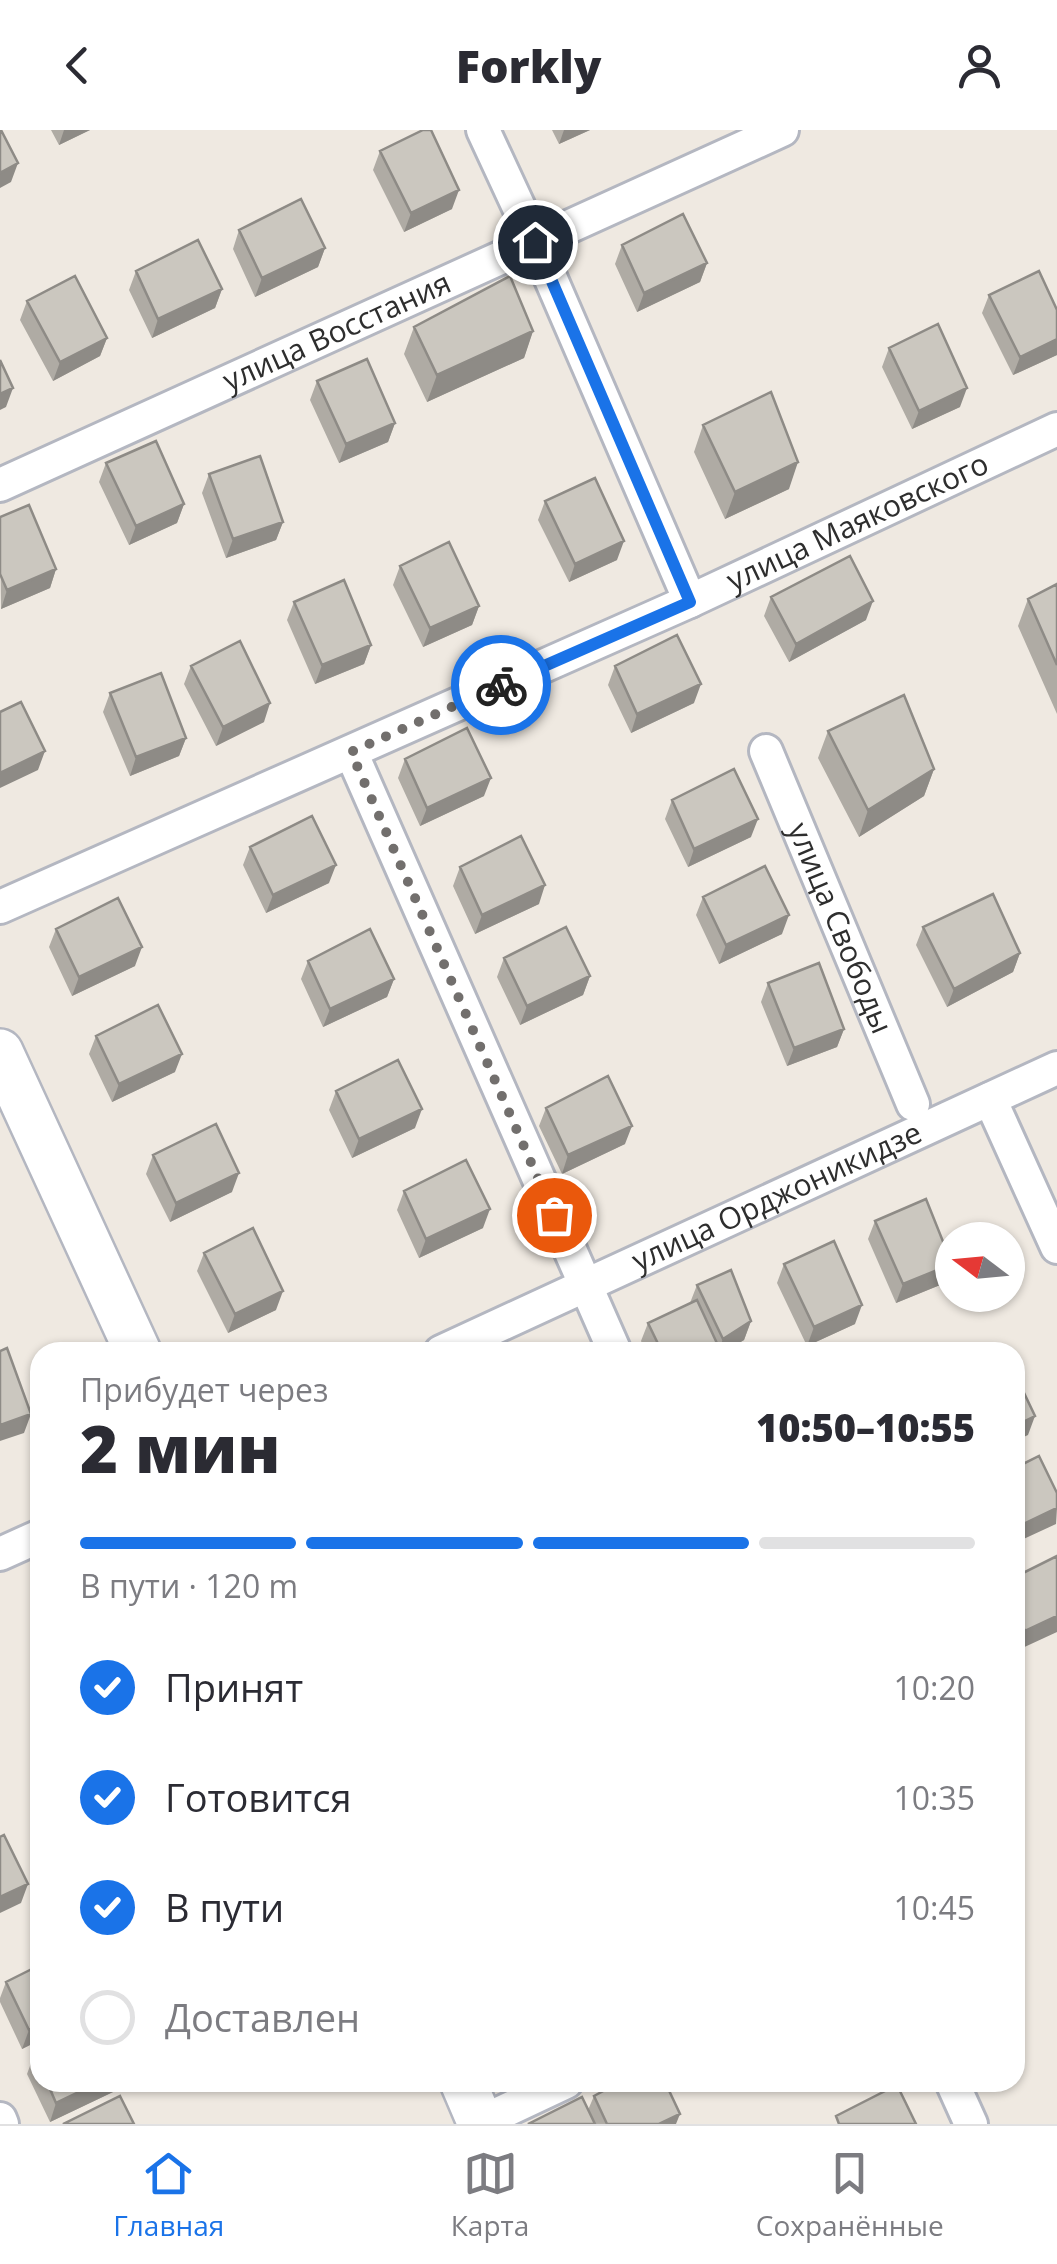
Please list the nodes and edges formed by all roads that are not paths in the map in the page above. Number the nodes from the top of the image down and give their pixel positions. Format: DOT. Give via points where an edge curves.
graph roads {
  1 [pos="483,130"];
  2 [pos="782,130"];
  3 [pos="535,242"];
  4 [pos="1057,429"];
  5 [pos="0,485"];
  6 [pos="690,602"];
  7 [pos="351,752"];
  8 [pos="766,752"];
  9 [pos="0,908"];
  10 [pos="0,1052"];
  11 [pos="1057,1068"];
  12 [pos="990,1099"];
  13 [pos="914,1104"];
  14 [pos="1057,1247"];
  15 [pos="585,1286"];
  16 [pos="133,1342"];
  17 [pos="463,1342"];
  18 [pos="611,1342"];
  19 [pos="30,1540"];
  20 [pos="0,1554"];
  21 [pos="537,2092"];
  22 [pos="957,2092"];
  23 [pos="475,2113"];
  24 [pos="971,2124"];
  1 -- 3 [label="street"];
  2 -- 3 [label="street, улица Восстания"];
  3 -- 5 [label="street, улица Восстания"];
  3 -- 6 [label="street"];
  4 -- 6 [label="street, улица Маяковского"];
  6 -- 7 [label="street, улица Маяковского"];
  7 -- 9 [label="street, улица Маяковского"];
  7 -- 15 [label="street"];
  8 -- 13 [label="street, улица Свободы"];
  10 -- 16 [label="street"];
  11 -- 12 [label="street, улица Орджоникидзе"];
  12 -- 14 [label="street"];
  12 -- 15 [label="street, улица Орджоникидзе"];
  15 -- 17 [label="street, улица Орджоникидзе"];
  15 -- 18 [label="street"];
  19 -- 20 [label="street"];
  21 -- 23 [label="street"];
  22 -- 24 [label="street"];
}
